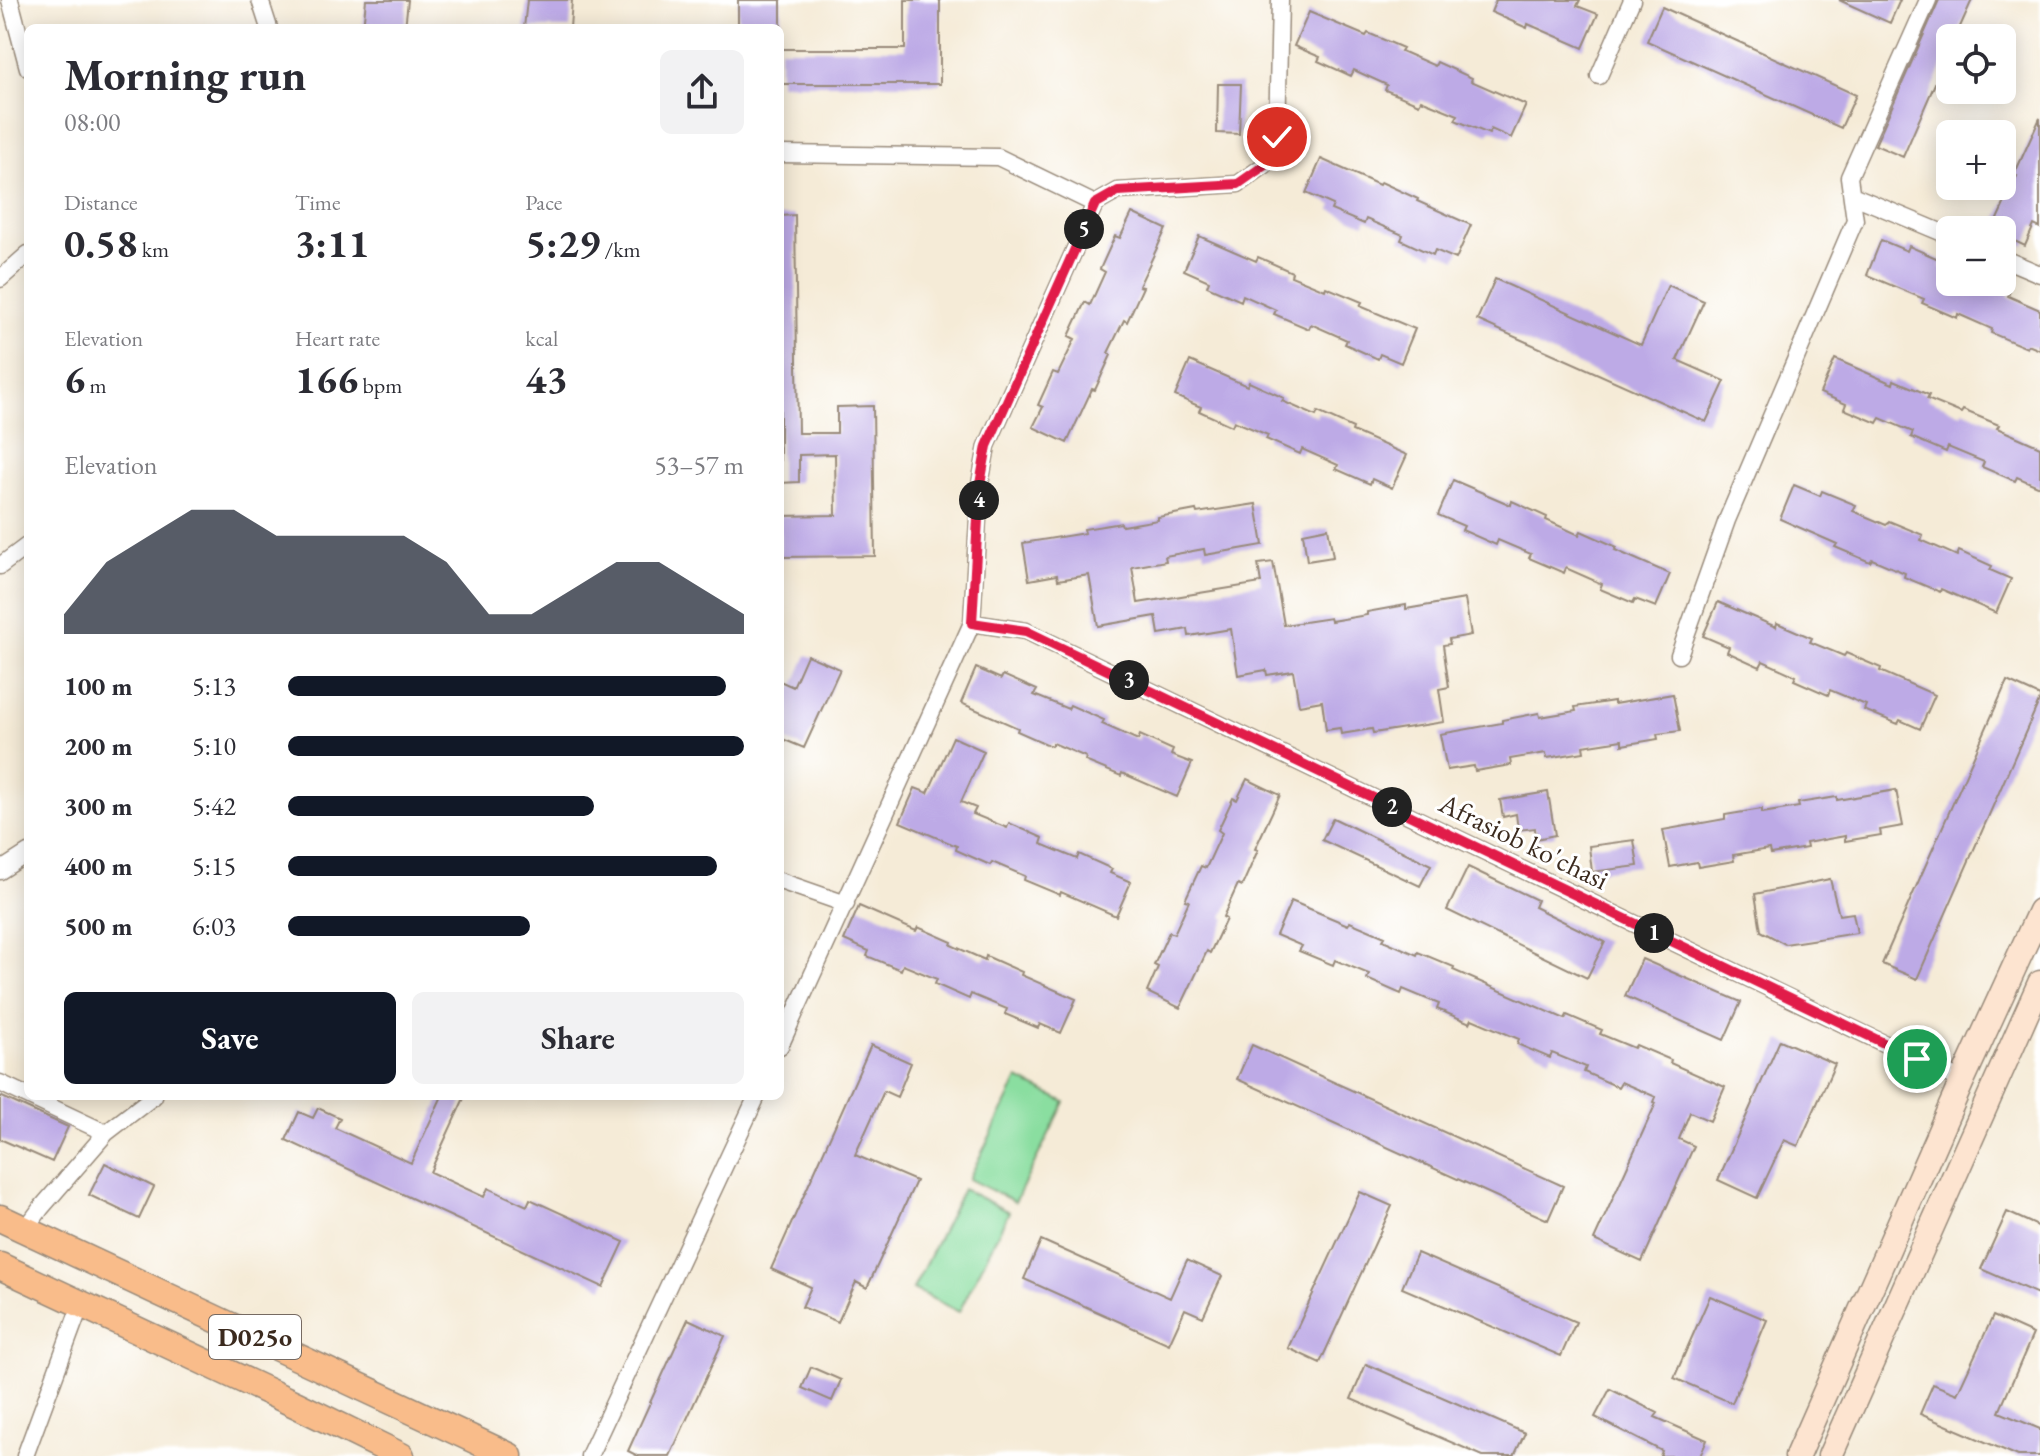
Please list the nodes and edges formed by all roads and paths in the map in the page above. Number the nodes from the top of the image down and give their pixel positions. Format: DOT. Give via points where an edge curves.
graph roads {
  1 [pos="10,0"];
  2 [pos="260,0"];
  3 [pos="1280,0"];
  4 [pos="1632,0"];
  5 [pos="1928,0"];
  6 [pos="268,24"];
  7 [pos="24,53"];
  8 [pos="1599,76"];
  9 [pos="784,154"];
  10 [pos="1852,195"];
  11 [pos="1095,204"];
  12 [pos="1936,230"];
  13 [pos="24,258"];
  14 [pos="2016,264"];
  15 [pos="2040,274"];
  16 [pos="0,279"];
  17 [pos="24,548"];
  18 [pos="0,566"];
  19 [pos="972,623"];
  20 [pos="1679,655"];
  21 [pos="24,856"];
  22 [pos="0,871"];
  23 [pos="784,882"];
  24 [pos="846,904"];
  25 [pos="2040,911"];
  26 [pos="2040,983"];
  27 [pos="784,1037"];
  28 [pos="1962,1081"];
  29 [pos="0,1083"];
  30 [pos="24,1094"];
  31 [pos="36,1100"];
  32 [pos="149,1100"];
  33 [pos="755,1100"];
  34 [pos="106,1133"];
  35 [pos="0,1218"];
  36 [pos="25,1230"];
  37 [pos="0,1266"];
  38 [pos="81,1304"];
  39 [pos="25,1456"];
  40 [pos="401,1456"];
  41 [pos="509,1456"];
  42 [pos="589,1456"];
  43 [pos="1797,1456"];
  44 [pos="1830,1456"];
  1 -- 7 [label="street"];
  2 -- 6 [label="street"];
  3 -- 11 [label="street" via="1277,137 1265,165 1238,184 1118,191"];
  4 -- 8 [label="street"];
  5 -- 10 [label="street" via="1849,177"];
  9 -- 11 [label="street" via="998,157"];
  10 -- 12 [label="street"];
  10 -- 20 [label="street" via="1855,220 1727,520"];
  11 -- 19 [label="street" via="987,446"];
  13 -- 16 [label="street"];
  14 -- 15 [label="street"];
  17 -- 18 [label="street"];
  19 -- 24 [label="street"];
  19 -- 28 [label="street, Afrasiob ko'chasi" via="1026,631"];
  21 -- 22 [label="street"];
  23 -- 24 [label="street"];
  24 -- 27 [label="street"];
  25 -- 28 [label="main road"];
  26 -- 44 [label="main road"];
  28 -- 43 [label="main road"];
  29 -- 30 [label="street"];
  31 -- 34 [label="street"];
  32 -- 34 [label="street"];
  33 -- 42 [label="street"];
  34 -- 36 [label="street"];
  35 -- 36 [label="main road, D025o"];
  36 -- 41 [label="main road, D025o"];
  37 -- 38 [label="main road"];
  38 -- 39 [label="street"];
  38 -- 40 [label="main road"];
}
